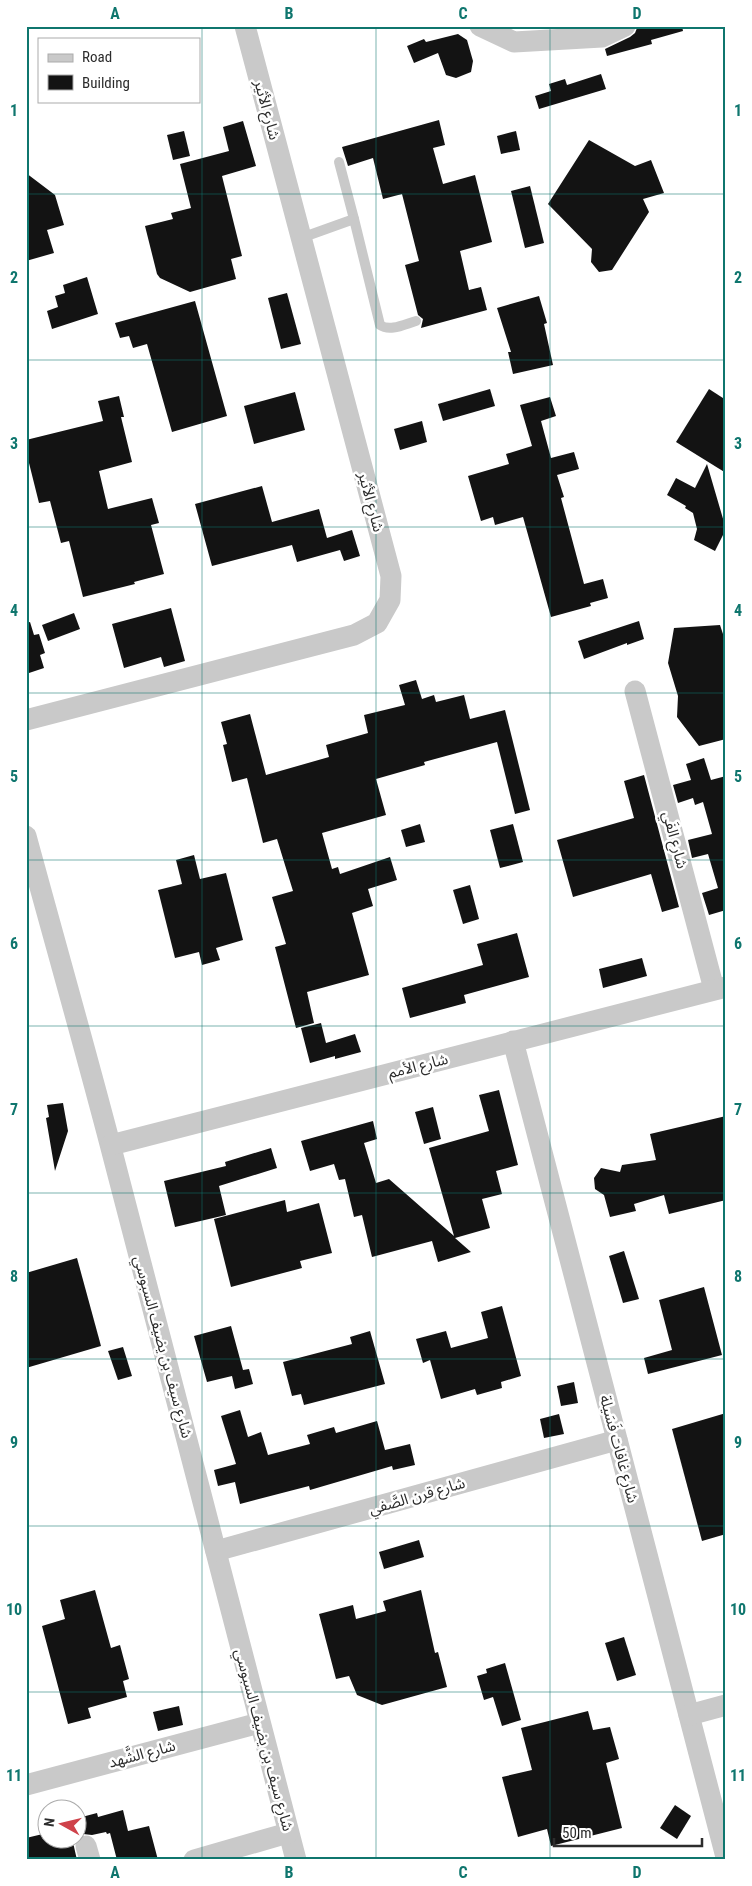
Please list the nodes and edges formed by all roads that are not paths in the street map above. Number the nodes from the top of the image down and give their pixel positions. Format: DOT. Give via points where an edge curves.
graph roads {
  1 [pos="480,26"];
  2 [pos="625,26"];
  3 [pos="246,27"];
  4 [pos="339,162"];
  5 [pos="354,219"];
  6 [pos="301,238"];
  7 [pos="416,321"];
  8 [pos="635,691"];
  9 [pos="26,720"];
  10 [pos="26,836"];
  11 [pos="720,988"];
  12 [pos="513,1041"];
  13 [pos="111,1145"];
  14 [pos="617,1440"];
  15 [pos="216,1551"];
  16 [pos="726,1705"];
  17 [pos="689,1715"];
  18 [pos="259,1723"];
  19 [pos="26,1786"];
  20 [pos="288,1832"];
  21 [pos="726,1857"];
  22 [pos="194,1860"];
  23 [pos="296,1860"];
  1 -- 2 [label="street" via="514,42 602,37"];
  3 -- 6 [label="street, شارع الأثير"];
  4 -- 5 [label="lane"];
  5 -- 6 [label="lane"];
  5 -- 7 [label="lane" via="380,325 392,328"];
  6 -- 9 [label="street, شارع الأثير" via="391,576 390,600 377,623 354,635"];
  8 -- 11 [label="street, شارع الفَي"];
  10 -- 13 [label="street, شارع سيف بن يضيف السبوسي"];
  11 -- 12 [label="street, شارع الأمم"];
  12 -- 13 [label="street, شارع الأمم"];
  12 -- 14 [label="street, شارع غافات فَسَيلة"];
  13 -- 15 [label="street, شارع سيف بن يضيف السبوسي"];
  14 -- 15 [label="street, شارع قرن الصَّفي"];
  14 -- 17 [label="street, شارع غافات فَسَيلة"];
  15 -- 18 [label="street, شارع سيف بن يضيف السبوسي"];
  16 -- 17 [label="street"];
  17 -- 21 [label="street, شارع غافات فَسَيلة"];
  18 -- 19 [label="street, شارع الشَّهد"];
  18 -- 20 [label="street, شارع سيف بن يضيف السبوسي"];
  20 -- 22 [label="street"];
  20 -- 23 [label="street, شارع سيف بن يضيف السبوسي"];
}
